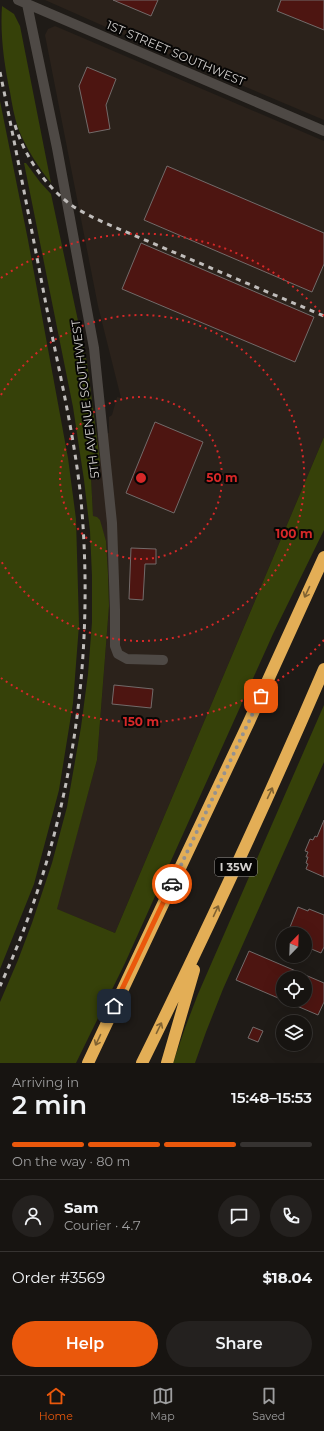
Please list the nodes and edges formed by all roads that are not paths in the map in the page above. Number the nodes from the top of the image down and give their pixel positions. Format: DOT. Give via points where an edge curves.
graph roads {
  1 [pos="22,2"];
  2 [pos="324,130"];
  3 [pos="324,557"];
  4 [pos="163,660"];
  5 [pos="324,669"];
  6 [pos="203,938"];
  7 [pos="88,1063"];
  8 [pos="142,1063"];
  9 [pos="167,1063"];
  1 -- 2 [label="street, 1ST STREET SOUTHWEST"];
  1 -- 4 [label="street, 5TH AVENUE SOUTHWEST" via="58,155 94,348 112,523 114,646 118,654 127,659"];
  3 -- 7 [label="highway, one-way"];
  6 -- 5 [label="highway, I 35W, one-way"];
  8 -- 6 [label="highway, I 35W, one-way"];
  6 -- 9 [label="highway"];
}
